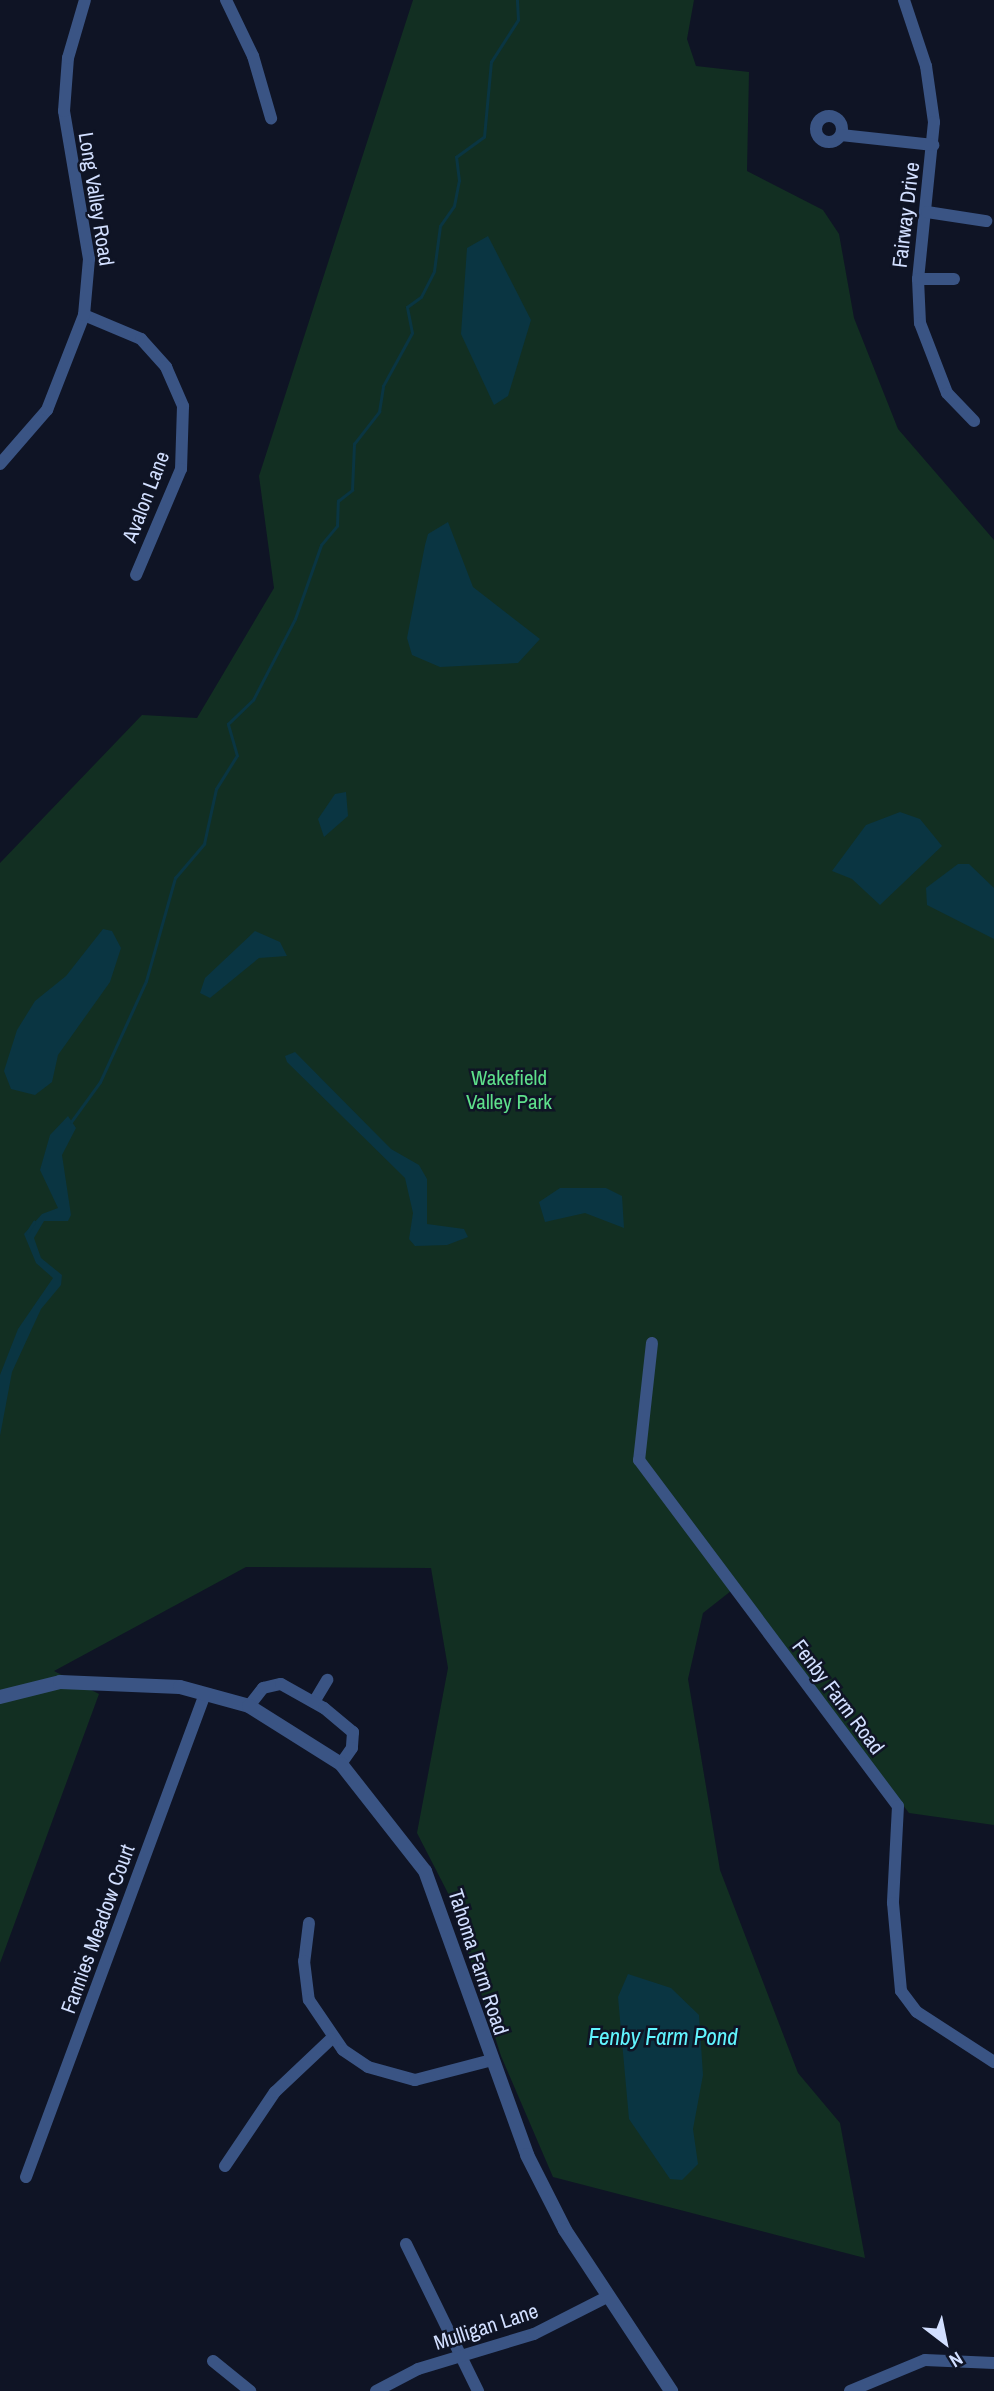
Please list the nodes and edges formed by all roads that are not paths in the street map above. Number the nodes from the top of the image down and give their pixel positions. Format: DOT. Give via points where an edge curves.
graph roads {
  1 [pos="85,0"];
  2 [pos="226,0"];
  3 [pos="904,0"];
  4 [pos="271,118"];
  5 [pos="841,135"];
  6 [pos="933,145"];
  7 [pos="927,212"];
  8 [pos="986,221"];
  9 [pos="918,279"];
  10 [pos="954,279"];
  11 [pos="85,315"];
  12 [pos="974,421"];
  13 [pos="0,464"];
  14 [pos="136,575"];
  15 [pos="652,1343"];
  16 [pos="327,1680"];
  17 [pos="205,1694"];
  18 [pos="0,1697"];
  19 [pos="314,1702"];
  20 [pos="249,1706"];
  21 [pos="341,1764"];
  22 [pos="309,1923"];
  23 [pos="331,2039"];
  24 [pos="488,2061"];
  25 [pos="994,2062"];
  26 [pos="225,2166"];
  27 [pos="26,2177"];
  28 [pos="405,2244"];
  29 [pos="607,2297"];
  30 [pos="461,2356"];
  31 [pos="213,2361"];
  32 [pos="994,2362"];
  33 [pos="250,2391"];
  34 [pos="376,2391"];
  35 [pos="478,2391"];
  36 [pos="671,2391"];
  37 [pos="850,2391"];
  1 -- 11 [label="street, Long Valley Road" via="68,58 64,111 89,259"];
  2 -- 4 [label="street" via="253,56"];
  3 -- 6 [label="street, Fairway Drive" via="930,86"];
  5 -- 6 [label="street"];
  6 -- 7 [label="street, Fairway Drive"];
  7 -- 8 [label="street"];
  7 -- 9 [label="street, Fairway Drive"];
  9 -- 10 [label="street"];
  9 -- 12 [label="street, Fairway Drive" via="920,323 931,360 955,406"];
  11 -- 13 [label="street, Long Valley Road" via="47,410"];
  11 -- 14 [label="street, Avalon Lane" via="141,339 166,367 183,406 181,468"];
  15 -- 25 [label="street, Fenby Farm Road" via="639,1460 898,1806 893,1903 901,1991 917,2012"];
  16 -- 19 [label="street"];
  17 -- 18 [label="street, Tahoma Farm Road" via="106,1681 61,1682"];
  17 -- 20 [label="street, Tahoma Farm Road"];
  17 -- 27 [label="street, Fannies Meadow Court"];
  19 -- 20 [label="street" via="273,1684"];
  19 -- 21 [label="street" via="353,1732 352,1748"];
  20 -- 21 [label="street, Tahoma Farm Road"];
  21 -- 24 [label="street, Tahoma Farm Road" via="425,1871"];
  22 -- 23 [label="street" via="307,1990"];
  23 -- 24 [label="street" via="359,2062 408,2079"];
  23 -- 26 [label="street" via="275,2092"];
  24 -- 29 [label="street, Tahoma Farm Road" via="546,2193"];
  28 -- 30 [label="street"];
  29 -- 30 [label="street, Mulligan Lane" via="534,2334"];
  29 -- 36 [label="street, Tahoma Farm Road"];
  30 -- 34 [label="street, Mulligan Lane"];
  30 -- 35 [label="street"];
  31 -- 33 [label="street"];
  32 -- 37 [label="street" via="925,2360"];
}
